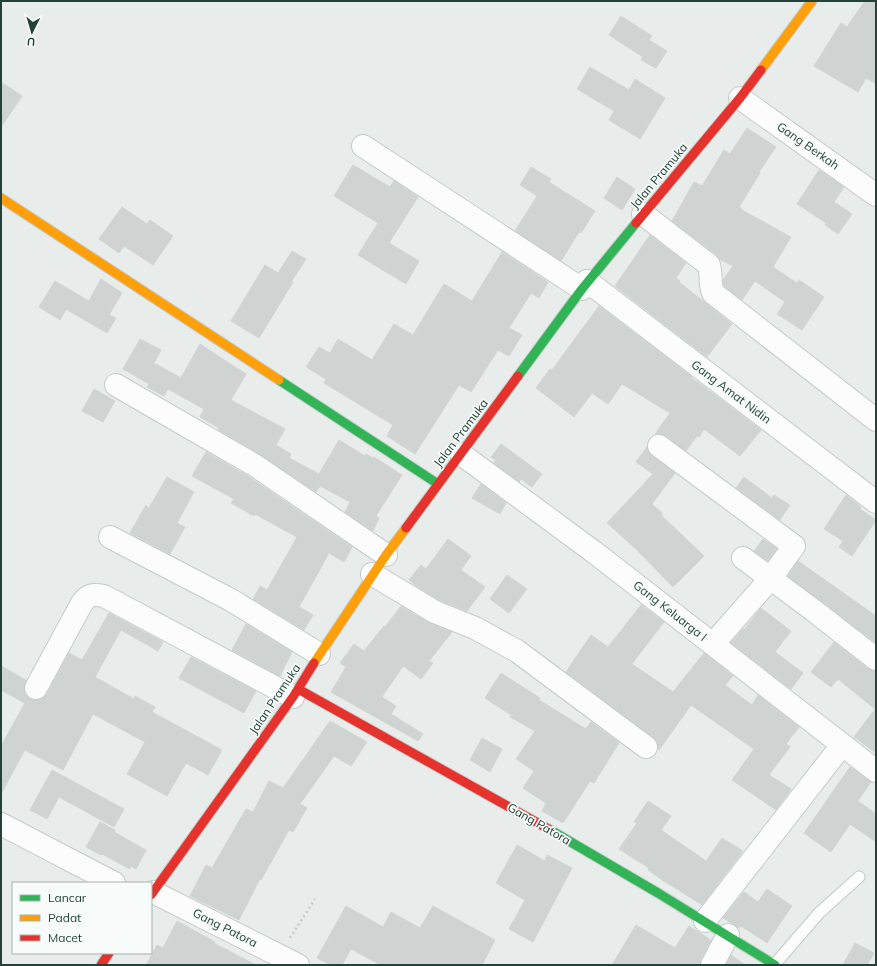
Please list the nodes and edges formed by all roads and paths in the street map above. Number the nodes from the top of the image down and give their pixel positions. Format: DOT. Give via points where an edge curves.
graph roads {
  1 [pos="812,1"];
  2 [pos="740,98"];
  3 [pos="363,146"];
  4 [pos="876,195"];
  5 [pos="1,198"];
  6 [pos="643,214"];
  7 [pos="584,285"];
  8 [pos="116,385"];
  9 [pos="876,420"];
  10 [pos="659,446"];
  11 [pos="461,454"];
  12 [pos="438,484"];
  13 [pos="876,502"];
  14 [pos="110,537"];
  15 [pos="386,555"];
  16 [pos="743,558"];
  17 [pos="372,574"];
  18 [pos="770,579"];
  19 [pos="713,644"];
  20 [pos="319,654"];
  21 [pos="876,659"];
  22 [pos="36,688"];
  23 [pos="296,693"];
  24 [pos="842,745"];
  25 [pos="646,747"];
  26 [pos="874,766"];
  27 [pos="1,824"];
  28 [pos="859,877"];
  29 [pos="112,882"];
  30 [pos="152,894"];
  31 [pos="315,899"];
  32 [pos="705,921"];
  33 [pos="728,935"];
  34 [pos="108,954"];
  35 [pos="289,960"];
  36 [pos="101,965"];
  37 [pos="712,965"];
  38 [pos="775,965"];
  1 -- 2 [label="street, Jalan Pramuka"];
  2 -- 4 [label="street, Gang Berkah"];
  2 -- 6 [label="street, Jalan Pramuka"];
  3 -- 7 [label="street, Gang Amat Nidin"];
  5 -- 12 [label="street"];
  6 -- 7 [label="street, Jalan Pramuka"];
  6 -- 9 [label="street" via="710,265 710,286 713,293"];
  7 -- 11 [label="street, Jalan Pramuka"];
  7 -- 13 [label="street, Gang Amat Nidin"];
  8 -- 15 [label="street" via="256,466"];
  10 -- 18 [label="street" via="794,546"];
  11 -- 12 [label="street, Jalan Pramuka"];
  11 -- 19 [label="street, Gang Keluarga I"];
  12 -- 15 [label="street, Jalan Pramuka"];
  14 -- 20 [label="street" via="231,600"];
  15 -- 17 [label="street, Jalan Pramuka"];
  16 -- 18 [label="street"];
  17 -- 20 [label="street, Jalan Pramuka"];
  17 -- 25 [label="street" via="435,612 475,628 517,651"];
  18 -- 19 [label="street"];
  18 -- 21 [label="street"];
  19 -- 24 [label="street, Gang Keluarga I"];
  20 -- 23 [label="street, Jalan Pramuka"];
  22 -- 23 [label="street" via="82,603 88,595 94,594 104,596"];
  23 -- 30 [label="street, Jalan Pramuka"];
  23 -- 32 [label="street, Gang Patora" via="488,794"];
  24 -- 26 [label="street, Gang Keluarga I"];
  24 -- 32 [label="street"];
  27 -- 29 [label="street"];
  28 -- 38 [label="lane" via="819,913"];
  30 -- 35 [label="street, Gang Patora"];
  31 -- 35 [label="path"];
  32 -- 33 [label="street, Gang Patora"];
  33 -- 37 [label="street"];
  33 -- 38 [label="street, Gang Patora"];
  34 -- 36 [label="street"];
}
